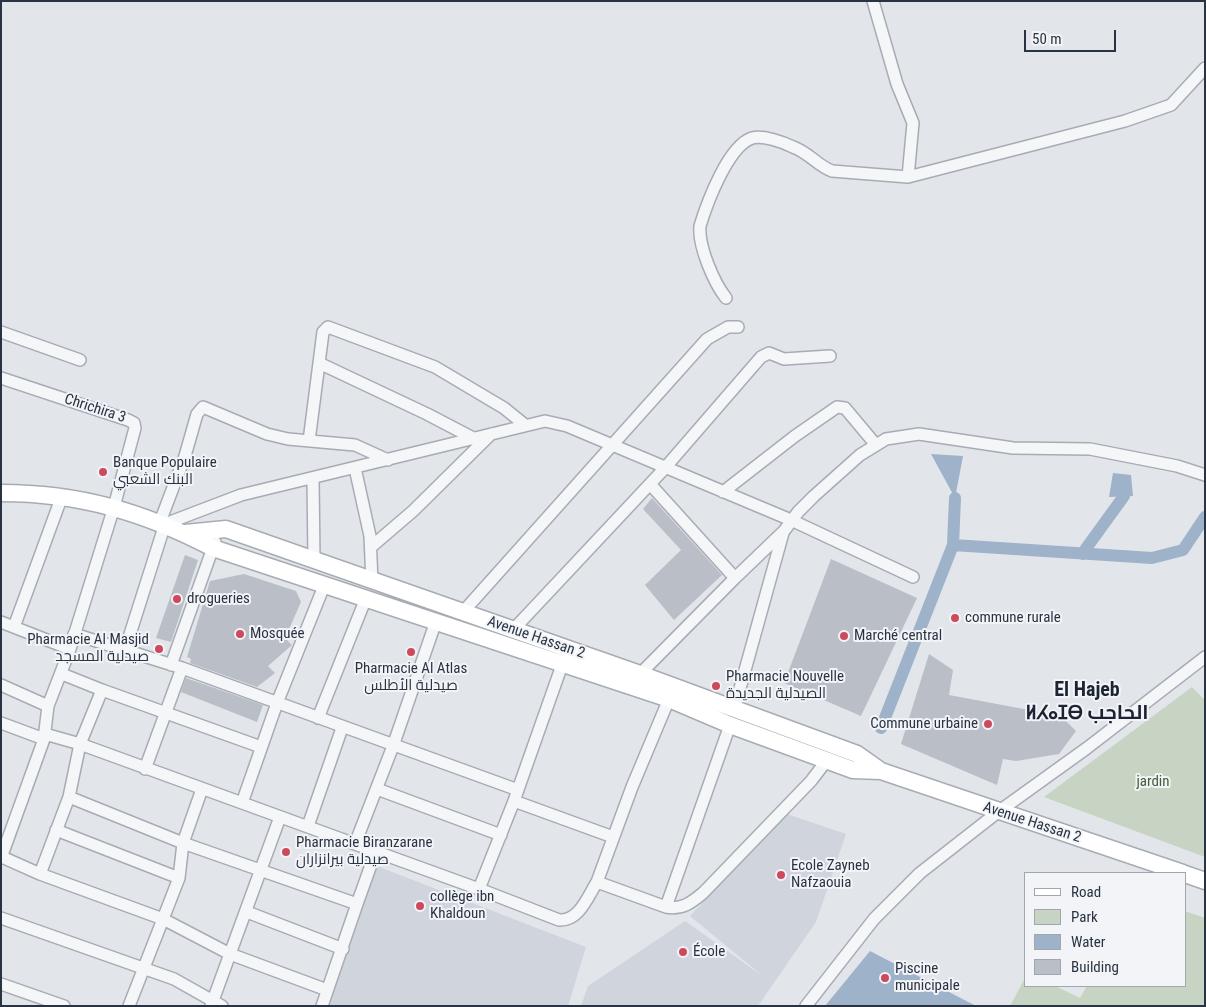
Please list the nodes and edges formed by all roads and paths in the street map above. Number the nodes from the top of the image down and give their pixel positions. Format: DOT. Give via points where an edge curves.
graph roads {
  1 [pos="873,1"];
  2 [pos="1205,68"];
  3 [pos="908,177"];
  4 [pos="726,298"];
  5 [pos="738,327"];
  6 [pos="1,332"];
  7 [pos="830,356"];
  8 [pos="80,360"];
  9 [pos="318,363"];
  10 [pos="1,378"];
  11 [pos="525,425"];
  12 [pos="491,434"];
  13 [pos="473,438"];
  14 [pos="309,441"];
  15 [pos="610,445"];
  16 [pos="876,445"];
  17 [pos="388,460"];
  18 [pos="355,468"];
  19 [pos="664,469"];
  20 [pos="1205,474"];
  21 [pos="313,478"];
  22 [pos="650,484"];
  23 [pos="723,492"];
  24 [pos="1,493"];
  25 [pos="62,496"];
  26 [pos="114,506"];
  27 [pos="791,520"];
  28 [pos="163,523"];
  29 [pos="220,528"];
  30 [pos="784,531"];
  31 [pos="185,533"];
  32 [pos="242,534"];
  33 [pos="370,547"];
  34 [pos="213,548"];
  35 [pos="236,556"];
  36 [pos="314,560"];
  37 [pos="914,577"];
  38 [pos="734,578"];
  39 [pos="372,582"];
  40 [pos="324,586"];
  41 [pos="366,598"];
  42 [pos="463,612"];
  43 [pos="436,621"];
  44 [pos="1,622"];
  45 [pos="14,627"];
  46 [pos="513,630"];
  47 [pos="74,634"];
  48 [pos="70,649"];
  49 [pos="126,650"];
  50 [pos="1205,657"];
  51 [pos="562,665"];
  52 [pos="176,666"];
  53 [pos="62,674"];
  54 [pos="640,674"];
  55 [pos="1,685"];
  56 [pos="102,690"];
  57 [pos="669,699"];
  58 [pos="277,703"];
  59 [pos="48,706"];
  60 [pos="164,713"];
  61 [pos="732,717"];
  62 [pos="318,718"];
  63 [pos="1,723"];
  64 [pos="342,728"];
  65 [pos="44,737"];
  66 [pos="80,744"];
  67 [pos="394,746"];
  68 [pos="261,747"];
  69 [pos="827,760"];
  70 [pos="145,769"];
  71 [pos="881,771"];
  72 [pos="202,789"];
  73 [pos="377,789"];
  74 [pos="516,796"];
  75 [pos="69,797"];
  76 [pos="242,803"];
  77 [pos="998,812"];
  78 [pos="280,817"];
  79 [pos="308,826"];
  80 [pos="56,830"];
  81 [pos="501,835"];
  82 [pos="613,837"];
  83 [pos="183,843"];
  84 [pos="355,844"];
  85 [pos="376,851"];
  86 [pos="1,858"];
  87 [pos="260,871"];
  88 [pos="1178,872"];
  89 [pos="40,874"];
  90 [pos="1186,875"];
  91 [pos="179,878"];
  92 [pos="1205,881"];
  93 [pos="597,882"];
  94 [pos="479,889"];
  95 [pos="356,904"];
  96 [pos="666,907"];
  97 [pos="247,912"];
  98 [pos="1,918"];
  99 [pos="163,920"];
  100 [pos="343,949"];
  101 [pos="230,954"];
  102 [pos="145,968"];
  103 [pos="1,984"];
  104 [pos="327,990"];
  105 [pos="215,1005"];
  106 [pos="64,1006"];
  107 [pos="129,1006"];
  108 [pos="322,1006"];
  109 [pos="806,1006"];
  1 -- 3 [label="street" via="897,84 913,123"];
  2 -- 3 [label="street" via="1171,105 1125,121"];
  3 -- 4 [label="street" via="832,171 795,147 759,137 745,142 729,159 700,230 715,284"];
  5 -- 15 [label="street" via="728,327 707,339"];
  6 -- 8 [label="street"];
  7 -- 19 [label="street" via="784,359 771,353 764,355"];
  9 -- 11 [label="street" via="324,329 334,328 435,366 504,408"];
  9 -- 13 [label="street"];
  9 -- 14 [label="street"];
  10 -- 26 [label="street, Chrichira 3" via="134,423"];
  11 -- 12 [label="street"];
  11 -- 15 [label="street" via="555,422"];
  12 -- 13 [label="street"];
  12 -- 33 [label="street" via="413,511"];
  13 -- 17 [label="street"];
  14 -- 17 [label="street" via="355,445"];
  14 -- 28 [label="street" via="267,434 206,407 200,408"];
  15 -- 19 [label="street"];
  15 -- 42 [label="street"];
  16 -- 20 [label="street" via="896,436 919,434 1013,448 1090,449"];
  16 -- 23 [label="street" via="845,408 837,407"];
  16 -- 27 [label="street" via="838,474"];
  17 -- 18 [label="street"];
  18 -- 21 [label="street"];
  18 -- 33 [label="street"];
  19 -- 22 [label="street"];
  19 -- 23 [label="street"];
  21 -- 28 [label="street" via="240,495"];
  21 -- 36 [label="street"];
  22 -- 38 [label="street"];
  22 -- 46 [label="street"];
  23 -- 27 [label="street"];
  24 -- 25 [label="main road, Avenue Hassan 2"];
  25 -- 26 [label="main road, Avenue Hassan 2"];
  25 -- 45 [label="street"];
  26 -- 28 [label="main road, Avenue Hassan 2"];
  26 -- 47 [label="street"];
  27 -- 30 [label="street"];
  27 -- 37 [label="street"];
  28 -- 31 [label="main road, Avenue Hassan 2"];
  28 -- 49 [label="street"];
  29 -- 31 [label="main road, Avenue Hassan 2"];
  29 -- 32 [label="main road, Avenue Hassan 2"];
  29 -- 34 [label="street"];
  30 -- 38 [label="street"];
  30 -- 61 [label="street"];
  31 -- 34 [label="main road, Avenue Hassan 2"];
  32 -- 35 [label="main road"];
  32 -- 36 [label="main road, Avenue Hassan 2"];
  33 -- 39 [label="street"];
  34 -- 35 [label="main road, Avenue Hassan 2"];
  34 -- 52 [label="street"];
  35 -- 40 [label="main road, Avenue Hassan 2"];
  36 -- 39 [label="main road, Avenue Hassan 2"];
  38 -- 54 [label="street"];
  39 -- 42 [label="main road, Avenue Hassan 2"];
  40 -- 41 [label="main road, Avenue Hassan 2"];
  40 -- 58 [label="street"];
  41 -- 43 [label="main road, Avenue Hassan 2"];
  41 -- 62 [label="street"];
  42 -- 46 [label="main road, Avenue Hassan 2"];
  43 -- 51 [label="main road, Avenue Hassan 2"];
  43 -- 67 [label="street"];
  44 -- 45 [label="street"];
  45 -- 48 [label="street"];
  46 -- 54 [label="main road, Avenue Hassan 2"];
  47 -- 48 [label="street"];
  47 -- 49 [label="street"];
  48 -- 53 [label="street"];
  49 -- 52 [label="street"];
  50 -- 77 [label="street"];
  51 -- 57 [label="main road, Avenue Hassan 2"];
  51 -- 74 [label="street"];
  52 -- 58 [label="street"];
  52 -- 60 [label="street"];
  53 -- 56 [label="street"];
  53 -- 59 [label="street"];
  54 -- 61 [label="main road, Avenue Hassan 2"];
  55 -- 59 [label="street"];
  56 -- 60 [label="street"];
  56 -- 66 [label="street"];
  57 -- 61 [label="main road, Avenue Hassan 2"];
  57 -- 82 [label="street"];
  58 -- 62 [label="street"];
  58 -- 68 [label="street"];
  59 -- 65 [label="street"];
  60 -- 68 [label="street"];
  60 -- 70 [label="street"];
  61 -- 69 [label="main road, Avenue Hassan 2"];
  61 -- 71 [label="main road, Avenue Hassan 2" via="857,754"];
  61 -- 96 [label="street"];
  62 -- 64 [label="street"];
  63 -- 65 [label="street"];
  64 -- 67 [label="street"];
  64 -- 79 [label="street"];
  65 -- 66 [label="street"];
  65 -- 86 [label="street"];
  66 -- 70 [label="street"];
  66 -- 75 [label="street"];
  67 -- 73 [label="street"];
  67 -- 74 [label="street"];
  68 -- 76 [label="street"];
  69 -- 71 [label="main road, Avenue Hassan 2" via="853,770"];
  69 -- 96 [label="street" via="810,782 703,893 682,907"];
  70 -- 72 [label="street"];
  71 -- 77 [label="main road, Avenue Hassan 2"];
  72 -- 76 [label="street"];
  72 -- 83 [label="street"];
  73 -- 81 [label="street"];
  73 -- 84 [label="street"];
  74 -- 81 [label="street"];
  74 -- 82 [label="street"];
  75 -- 80 [label="street"];
  75 -- 83 [label="street"];
  76 -- 78 [label="street"];
  77 -- 88 [label="main road, Avenue Hassan 2"];
  77 -- 109 [label="street" via="920,873 874,919"];
  78 -- 79 [label="street"];
  78 -- 87 [label="street"];
  79 -- 84 [label="street"];
  80 -- 89 [label="street"];
  80 -- 91 [label="street"];
  81 -- 94 [label="street"];
  82 -- 93 [label="street"];
  83 -- 87 [label="street"];
  83 -- 91 [label="street"];
  84 -- 85 [label="street"];
  85 -- 94 [label="street"];
  85 -- 95 [label="street"];
  86 -- 89 [label="street"];
  87 -- 95 [label="street"];
  87 -- 97 [label="street"];
  89 -- 99 [label="street"];
  90 -- 92 [label="main road, Avenue Hassan 2"];
  91 -- 99 [label="street"];
  93 -- 94 [label="street" via="574,918 566,920"];
  93 -- 96 [label="street"];
  95 -- 100 [label="street"];
  97 -- 100 [label="street"];
  97 -- 101 [label="street"];
  98 -- 102 [label="street"];
  99 -- 101 [label="street"];
  99 -- 102 [label="street"];
  100 -- 104 [label="street"];
  101 -- 104 [label="street"];
  101 -- 105 [label="street"];
  102 -- 105 [label="street" via="174,979"];
  102 -- 107 [label="street"];
  103 -- 106 [label="street"];
  104 -- 108 [label="street"];
}
